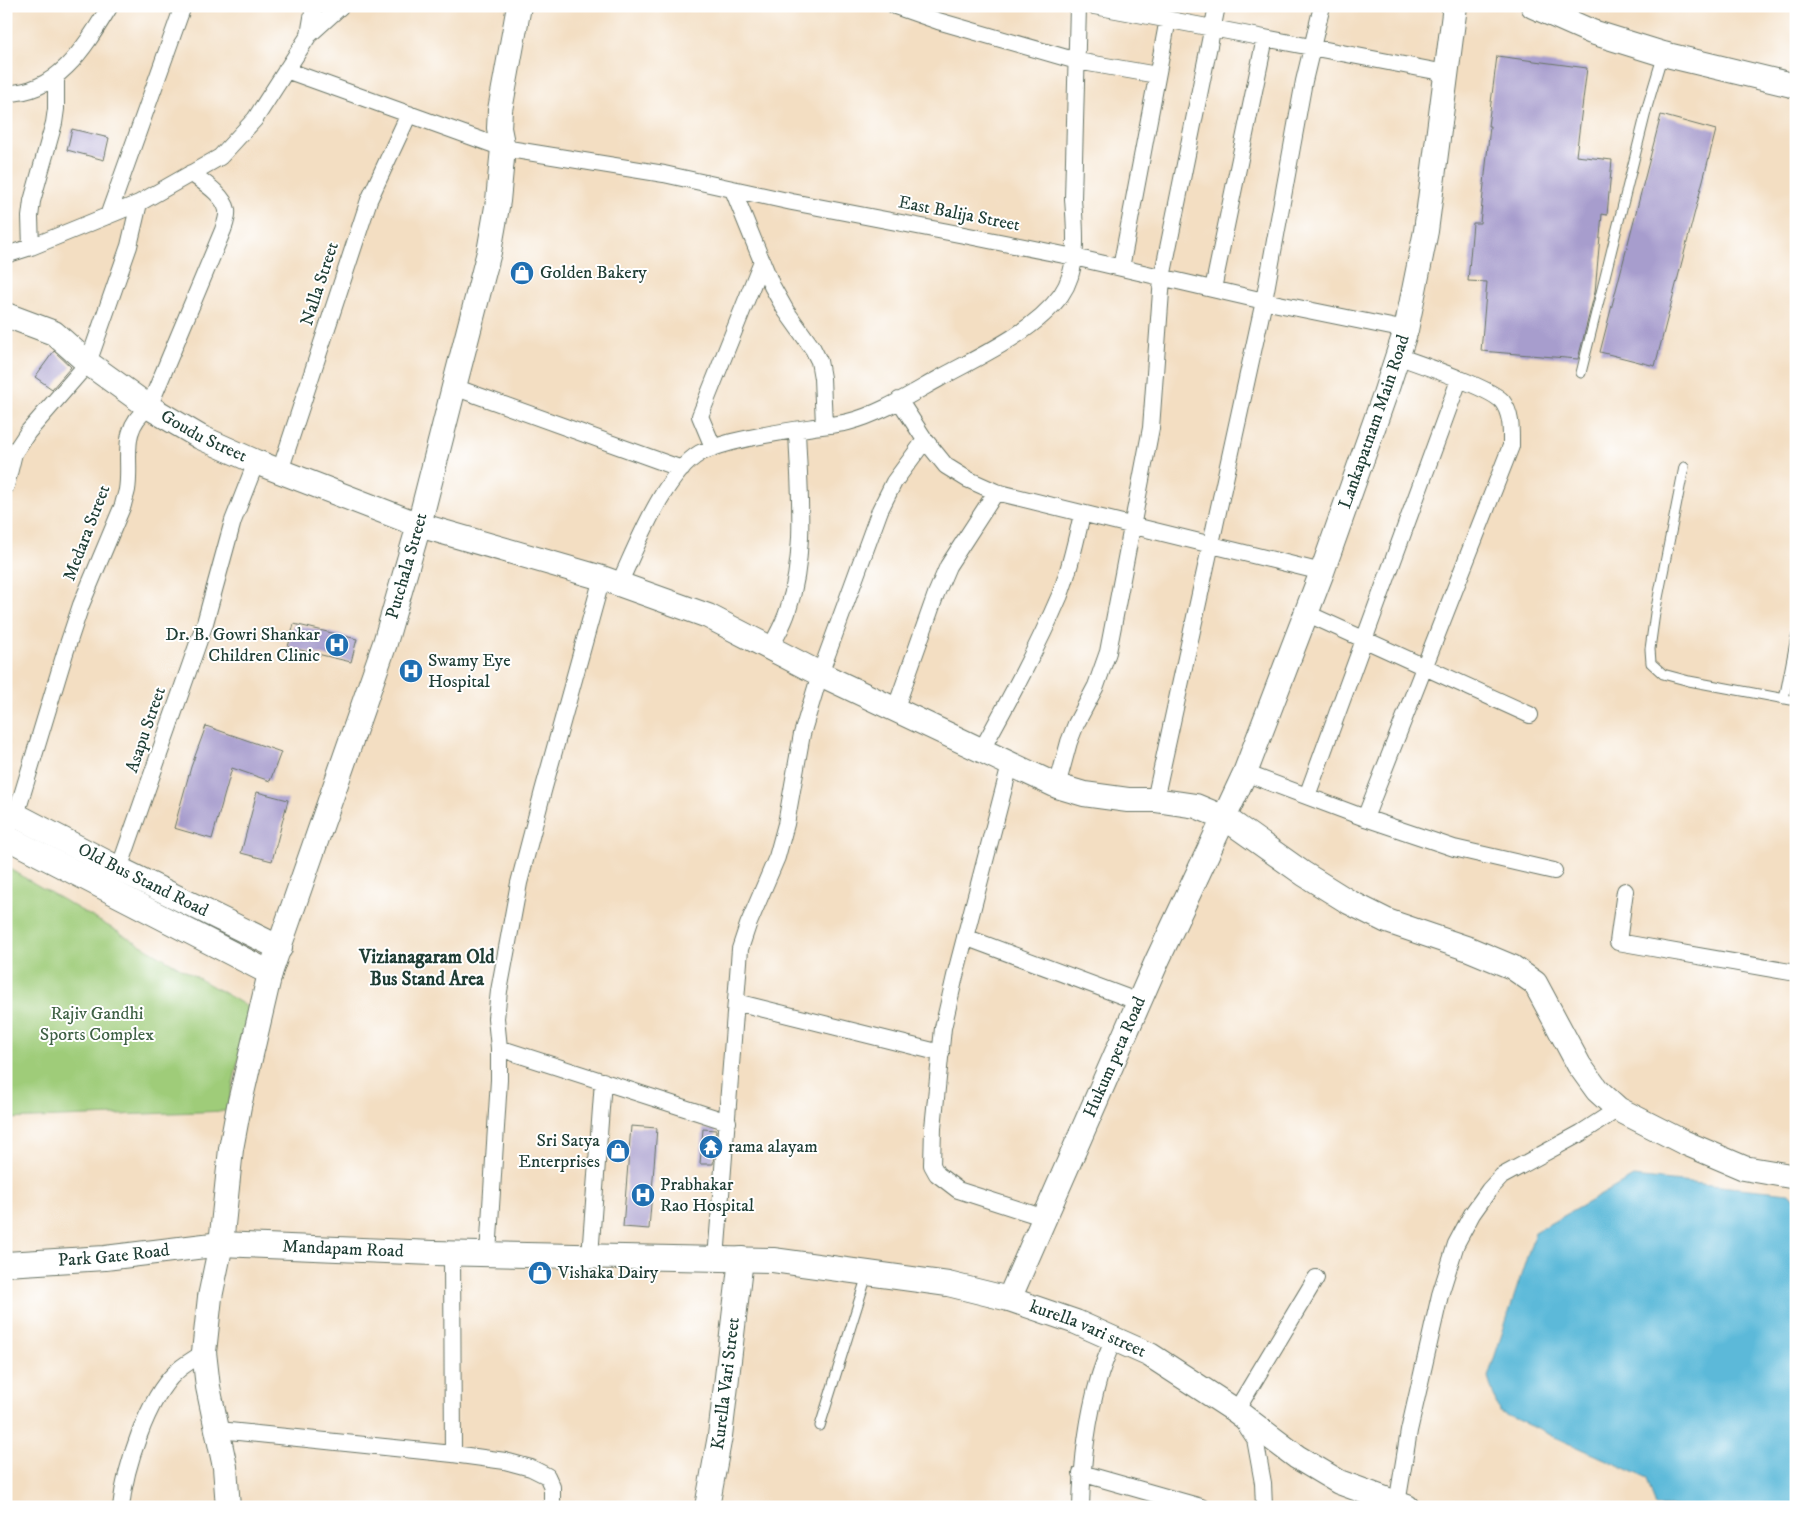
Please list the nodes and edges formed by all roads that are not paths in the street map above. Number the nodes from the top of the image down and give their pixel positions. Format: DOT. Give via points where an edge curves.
graph roads {
  1 [pos="110,6"];
  2 [pos="183,6"];
  3 [pos="314,6"];
  4 [pos="340,6"];
  5 [pos="519,6"];
  6 [pos="895,6"];
  7 [pos="1078,6"];
  8 [pos="1094,6"];
  9 [pos="1217,6"];
  10 [pos="1322,6"];
  11 [pos="1455,6"];
  12 [pos="1533,6"];
  13 [pos="1168,19"];
  14 [pos="1214,27"];
  15 [pos="309,35"];
  16 [pos="1265,38"];
  17 [pos="1312,48"];
  18 [pos="1663,54"];
  19 [pos="1077,61"];
  20 [pos="286,70"];
  21 [pos="1446,73"];
  22 [pos="1157,75"];
  23 [pos="56,78"];
  24 [pos="1796,86"];
  25 [pos="6,93"];
  26 [pos="409,114"];
  27 [pos="503,148"];
  28 [pos="191,173"];
  29 [pos="733,190"];
  30 [pos="139,203"];
  31 [pos="108,216"];
  32 [pos="31,248"];
  33 [pos="6,254"];
  34 [pos="1074,257"];
  35 [pos="762,261"];
  36 [pos="1121,268"];
  37 [pos="1162,278"];
  38 [pos="1213,289"];
  39 [pos="1264,301"];
  40 [pos="6,315"];
  41 [pos="1406,330"];
  42 [pos="1397,356"];
  43 [pos="88,363"];
  44 [pos="1581,373"];
  45 [pos="1459,380"];
  46 [pos="454,387"];
  47 [pos="899,400"];
  48 [pos="149,406"];
  49 [pos="824,425"];
  50 [pos="797,430"];
  51 [pos="925,440"];
  52 [pos="713,447"];
  53 [pos="256,462"];
  54 [pos="1684,467"];
  55 [pos="682,469"];
  56 [pos="280,472"];
  57 [pos="6,486"];
  58 [pos="996,492"];
  59 [pos="1082,514"];
  60 [pos="419,525"];
  61 [pos="1132,527"];
  62 [pos="1212,546"];
  63 [pos="1322,572"];
  64 [pos="611,581"];
  65 [pos="1306,613"];
  66 [pos="1796,637"];
  67 [pos="1365,640"];
  68 [pos="770,649"];
  69 [pos="1425,667"];
  70 [pos="820,674"];
  71 [pos="1784,699"];
  72 [pos="1796,701"];
  73 [pos="895,710"];
  74 [pos="1530,715"];
  75 [pos="981,751"];
  76 [pos="1010,765"];
  77 [pos="1245,773"];
  78 [pos="1057,786"];
  79 [pos="1307,796"];
  80 [pos="1155,800"];
  81 [pos="11,812"];
  82 [pos="1224,818"];
  83 [pos="1365,818"];
  84 [pos="6,837"];
  85 [pos="119,869"];
  86 [pos="1554,870"];
  87 [pos="1625,891"];
  88 [pos="965,937"];
  89 [pos="280,948"];
  90 [pos="270,973"];
  91 [pos="1796,973"];
  92 [pos="736,1002"];
  93 [pos="1139,1002"];
  94 [pos="499,1048"];
  95 [pos="941,1053"];
  96 [pos="602,1081"];
  97 [pos="1618,1109"];
  98 [pos="728,1122"];
  99 [pos="1796,1177"];
  100 [pos="1045,1218"];
  101 [pos="221,1244"];
  102 [pos="452,1254"];
  103 [pos="488,1254"];
  104 [pos="590,1256"];
  105 [pos="716,1259"];
  106 [pos="740,1259"];
  107 [pos="6,1264"];
  108 [pos="867,1272"];
  109 [pos="1316,1278"];
  110 [pos="1009,1299"];
  111 [pos="1114,1338"];
  112 [pos="204,1352"];
  113 [pos="1236,1411"];
  114 [pos="820,1426"];
  115 [pos="219,1430"];
  116 [pos="453,1454"];
  117 [pos="1082,1472"];
  118 [pos="1402,1505"];
  119 [pos="121,1507"];
  120 [pos="228,1507"];
  121 [pos="552,1507"];
  122 [pos="708,1507"];
  123 [pos="1081,1507"];
  124 [pos="1201,1507"];
  125 [pos="1264,1507"];
  1 -- 23 [label="street" via="91,38"];
  2 -- 31 [label="street"];
  3 -- 15 [label="street"];
  4 -- 15 [label="street"];
  5 -- 27 [label="street, Putchala Street" via="500,110"];
  6 -- 19 [label="street"];
  7 -- 19 [label="street"];
  8 -- 13 [label="street"];
  9 -- 14 [label="street"];
  10 -- 17 [label="street"];
  11 -- 21 [label="street, Lankapatnam Main Road"];
  12 -- 18 [label="street" via="1592,32"];
  13 -- 14 [label="street"];
  13 -- 22 [label="street"];
  14 -- 16 [label="street"];
  14 -- 37 [label="street"];
  15 -- 20 [label="street"];
  16 -- 17 [label="street"];
  16 -- 38 [label="street"];
  17 -- 21 [label="street"];
  17 -- 39 [label="street"];
  18 -- 24 [label="street"];
  18 -- 44 [label="lane"];
  19 -- 22 [label="street"];
  19 -- 34 [label="street" via="1072,199"];
  20 -- 26 [label="street, East Balija Street"];
  20 -- 28 [label="street" via="255,119 220,157"];
  21 -- 41 [label="street, Lankapatnam Main Road" via="1426,232"];
  22 -- 36 [label="street"];
  23 -- 25 [label="street" via="42,87"];
  23 -- 32 [label="street" via="54,123 32,202"];
  26 -- 27 [label="street, East Balija Street"];
  26 -- 56 [label="street, Nalla Street" via="369,200"];
  27 -- 29 [label="street, East Balija Street" via="664,174"];
  27 -- 46 [label="street, Putchala Street" via="489,252"];
  28 -- 30 [label="street"];
  28 -- 48 [label="street, Medara Street" via="219,196 225,204 227,217"];
  29 -- 34 [label="street, East Balija Street"];
  29 -- 35 [label="street"];
  30 -- 31 [label="street"];
  30 -- 43 [label="street" via="129,246"];
  31 -- 32 [label="street"];
  32 -- 33 [label="street"];
  34 -- 36 [label="street, East Balija Street"];
  34 -- 47 [label="street" via="1061,295 1034,323 1008,341"];
  35 -- 49 [label="street" via="786,311 819,361"];
  35 -- 52 [label="street" via="700,416"];
  36 -- 37 [label="street, East Balija Street"];
  37 -- 38 [label="street, East Balija Street"];
  37 -- 61 [label="street" via="1151,428"];
  38 -- 39 [label="street, East Balija Street"];
  39 -- 41 [label="street, East Balija Street"];
  39 -- 62 [label="street"];
  40 -- 43 [label="street, Goudu Street" via="54,333"];
  41 -- 42 [label="street, Lankapatnam Main Road"];
  42 -- 45 [label="street"];
  42 -- 63 [label="street, Lankapatnam Main Road"];
  43 -- 48 [label="street, Goudu Street"];
  43 -- 57 [label="street" via="14,452"];
  45 -- 67 [label="street"];
  45 -- 69 [label="street" via="1488,391 1501,401 1509,414 1511,446"];
  46 -- 55 [label="street"];
  46 -- 60 [label="street, Putchala Street"];
  47 -- 49 [label="street" via="872,414"];
  47 -- 51 [label="street"];
  48 -- 53 [label="street, Goudu Street" via="200,437"];
  48 -- 81 [label="street, Medara Street" via="141,412 129,436 127,489 123,505 81,605"];
  49 -- 50 [label="street"];
  50 -- 52 [label="street"];
  50 -- 68 [label="street" via="799,561 788,612"];
  51 -- 58 [label="street" via="946,466"];
  51 -- 70 [label="street" via="894,482 880,510"];
  52 -- 55 [label="street"];
  53 -- 56 [label="street, Goudu Street"];
  53 -- 85 [label="street, Asapu Street" via="233,521 205,623"];
  54 -- 71 [label="lane" via="1656,613 1651,663 1663,674"];
  55 -- 64 [label="street"];
  56 -- 60 [label="street, Goudu Street"];
  58 -- 59 [label="street"];
  58 -- 73 [label="street" via="948,566"];
  59 -- 61 [label="street"];
  59 -- 75 [label="street" via="1060,594 1024,674"];
  60 -- 64 [label="street, Goudu Street"];
  60 -- 89 [label="street, Putchala Street" via="386,643"];
  61 -- 62 [label="street"];
  61 -- 78 [label="street" via="1104,668 1069,742"];
  62 -- 63 [label="street"];
  62 -- 80 [label="street"];
  63 -- 65 [label="street, Lankapatnam Main Road"];
  64 -- 68 [label="street, Goudu Street" via="708,616"];
  64 -- 94 [label="street" via="543,791 519,883 496,1018"];
  65 -- 67 [label="street"];
  65 -- 77 [label="street, Lankapatnam Main Road"];
  66 -- 71 [label="lane"];
  67 -- 69 [label="street"];
  67 -- 79 [label="street"];
  68 -- 70 [label="street, Goudu Street"];
  69 -- 74 [label="street"];
  69 -- 83 [label="street"];
  70 -- 73 [label="street, Goudu Street"];
  70 -- 92 [label="street" via="802,734 777,856 740,949"];
  71 -- 72 [label="lane"];
  73 -- 75 [label="street, Goudu Street"];
  75 -- 76 [label="street, Goudu Street"];
  76 -- 78 [label="street, Goudu Street"];
  76 -- 88 [label="street"];
  77 -- 79 [label="street"];
  77 -- 82 [label="street, Lankapatnam Main Road"];
  78 -- 80 [label="street, Goudu Street" via="1084,794"];
  79 -- 83 [label="street"];
  80 -- 82 [label="street, Goudu Street" via="1196,806"];
  81 -- 85 [label="street, Old Bus Stand Road"];
  82 -- 93 [label="street, Hukum peta Road"];
  82 -- 97 [label="street, Goudu Street" via="1349,902 1387,921 1512,967 1535,983 1579,1066 1597,1090"];
  83 -- 86 [label="street" via="1454,848"];
  84 -- 90 [label="street, Old Bus Stand Road"];
  85 -- 89 [label="street, Old Bus Stand Road"];
  87 -- 91 [label="street" via="1618,942"];
  88 -- 93 [label="street"];
  88 -- 95 [label="street" via="943,1028"];
  89 -- 90 [label="street, Putchala Street"];
  90 -- 101 [label="street" via="231,1149"];
  92 -- 95 [label="street"];
  92 -- 98 [label="street"];
  93 -- 100 [label="street, Hukum peta Road"];
  94 -- 96 [label="street"];
  94 -- 103 [label="street"];
  95 -- 100 [label="street" via="933,1128 932,1164 937,1174 958,1190"];
  96 -- 98 [label="street"];
  96 -- 104 [label="street"];
  97 -- 99 [label="street, Goudu Street" via="1744,1168"];
  97 -- 118 [label="street" via="1502,1176 1472,1214 1456,1244 1440,1295 1409,1431"];
  98 -- 105 [label="street"];
  100 -- 110 [label="street, Hukum peta Road"];
  101 -- 102 [label="street, Mandapam Road"];
  101 -- 107 [label="street, Park Gate Road" via="105,1258"];
  101 -- 112 [label="street" via="210,1297"];
  102 -- 103 [label="street, Mandapam Road"];
  102 -- 116 [label="street"];
  103 -- 104 [label="street, Mandapam Road"];
  104 -- 105 [label="street, Mandapam Road"];
  105 -- 106 [label="street, Mandapam Road"];
  106 -- 108 [label="street, kurella vari street"];
  106 -- 122 [label="street, Kurella Vari Street" via="720,1436"];
  108 -- 110 [label="street, kurella vari street" via="948,1284"];
  108 -- 114 [label="lane"];
  109 -- 113 [label="street"];
  110 -- 111 [label="street, kurella vari street"];
  111 -- 113 [label="street, kurella vari street" via="1150,1355"];
  111 -- 117 [label="street" via="1099,1376"];
  112 -- 115 [label="street" via="208,1387"];
  112 -- 119 [label="street" via="176,1372 160,1389 134,1450"];
  113 -- 118 [label="street, kurella vari street" via="1297,1457 1339,1482"];
  113 -- 125 [label="street" via="1255,1439"];
  115 -- 116 [label="street"];
  115 -- 120 [label="street" via="226,1468"];
  116 -- 121 [label="street" via="505,1460 547,1476 552,1487"];
  117 -- 123 [label="street"];
  117 -- 124 [label="street"];
}
